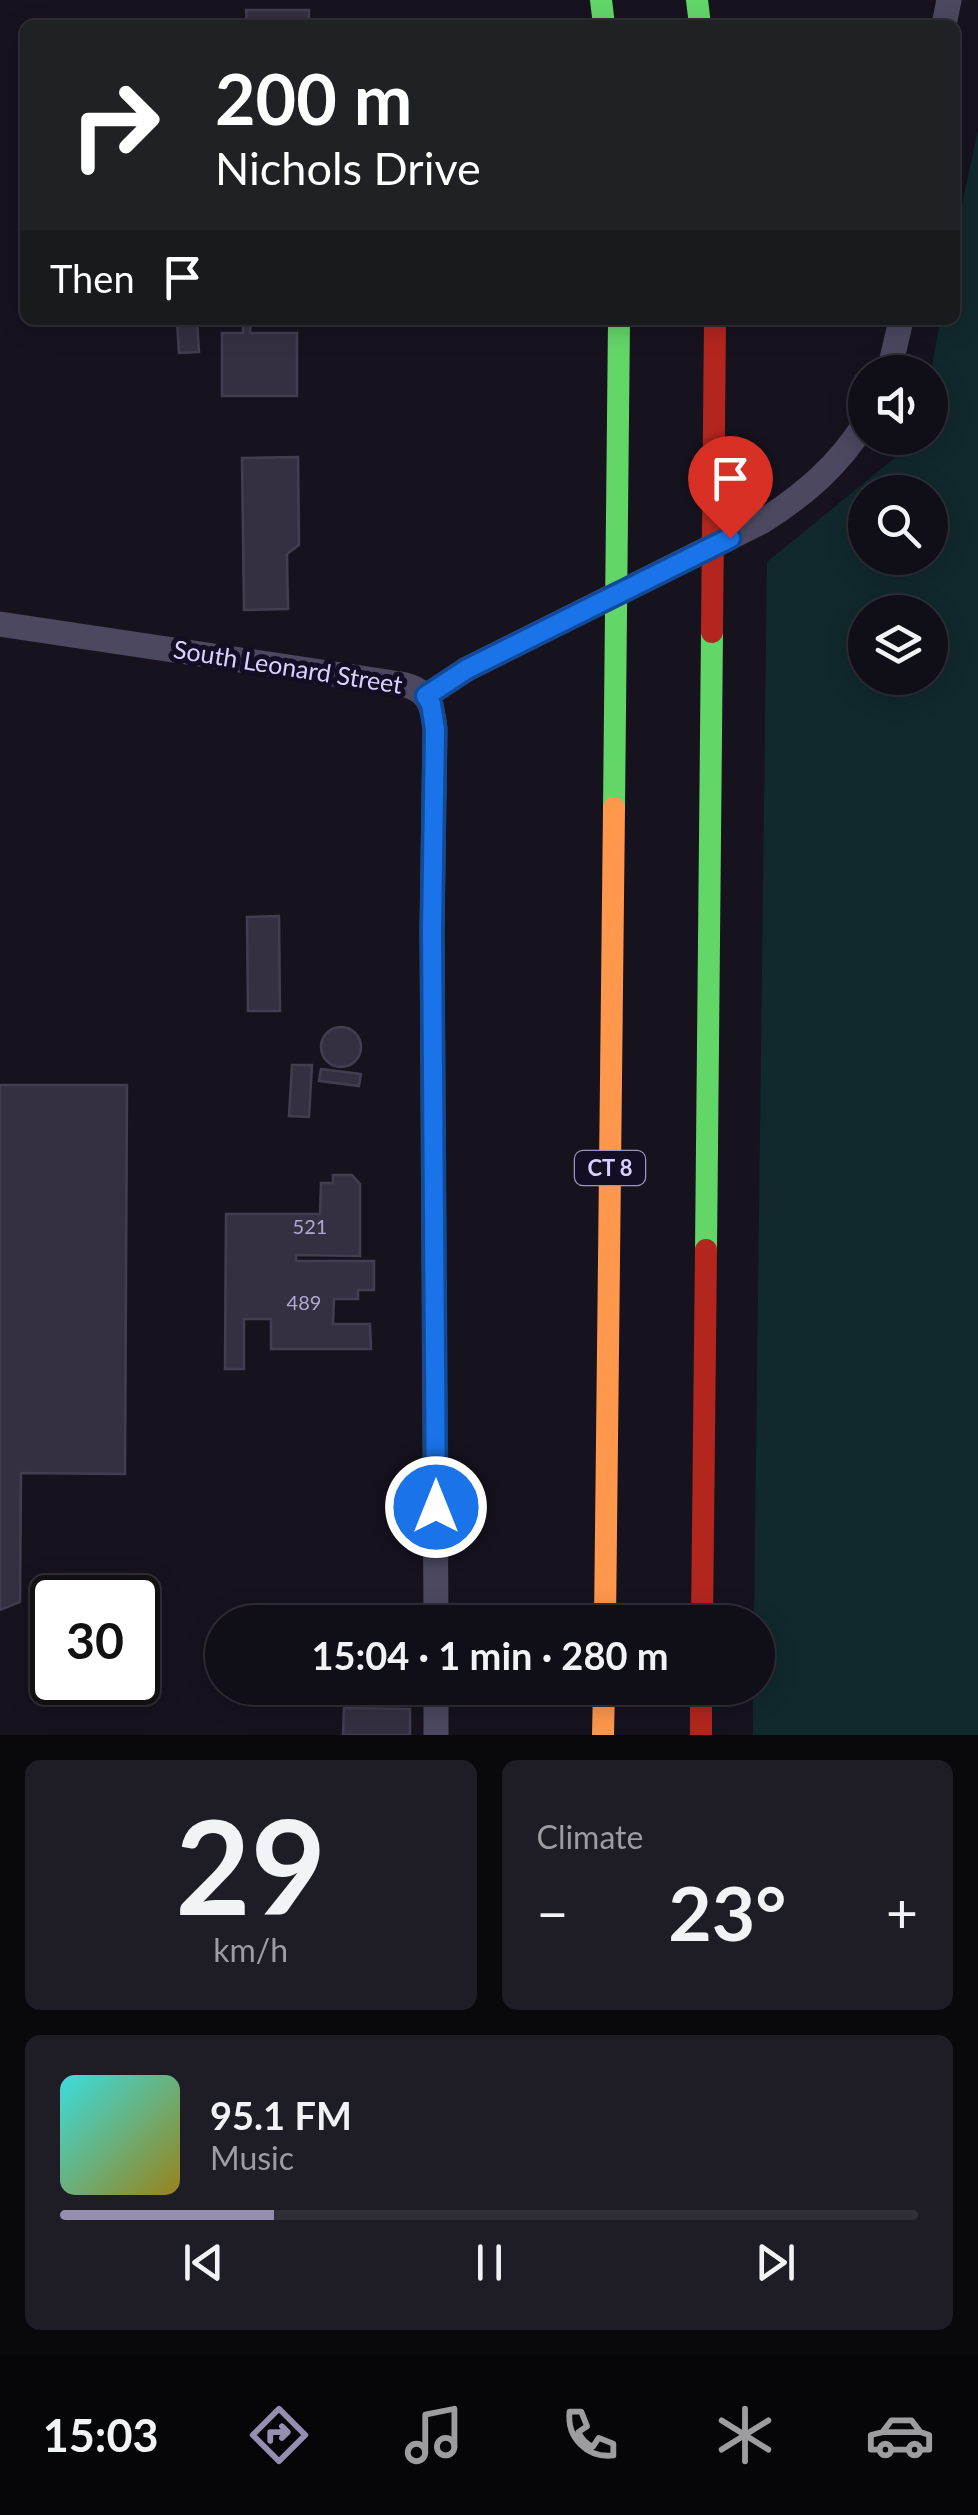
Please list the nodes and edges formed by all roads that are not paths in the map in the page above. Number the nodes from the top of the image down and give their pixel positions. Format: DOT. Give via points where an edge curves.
graph roads {
  1 [pos="619,325"];
  2 [pos="715,325"];
  3 [pos="900,325"];
  4 [pos="893,355"];
  5 [pos="848,448"];
  6 [pos="0,624"];
  7 [pos="426,696"];
  8 [pos="436,1605"];
  9 [pos="605,1605"];
  10 [pos="702,1605"];
  11 [pos="436,1705"];
  12 [pos="604,1705"];
  13 [pos="702,1705"];
  14 [pos="436,1735"];
  15 [pos="603,1735"];
  16 [pos="701,1735"];
  1 -- 9 [label="highway, CT 8"];
  2 -- 10 [label="highway"];
  3 -- 4 [label="street"];
  5 -- 7 [label="street" via="796,500 762,521 467,669"];
  6 -- 7 [label="street, South Leonard Street" via="401,684"];
  7 -- 8 [label="street, South Leonard Street" via="435,729"];
  11 -- 14 [label="street"];
  12 -- 15 [label="highway"];
  13 -- 16 [label="highway"];
}
